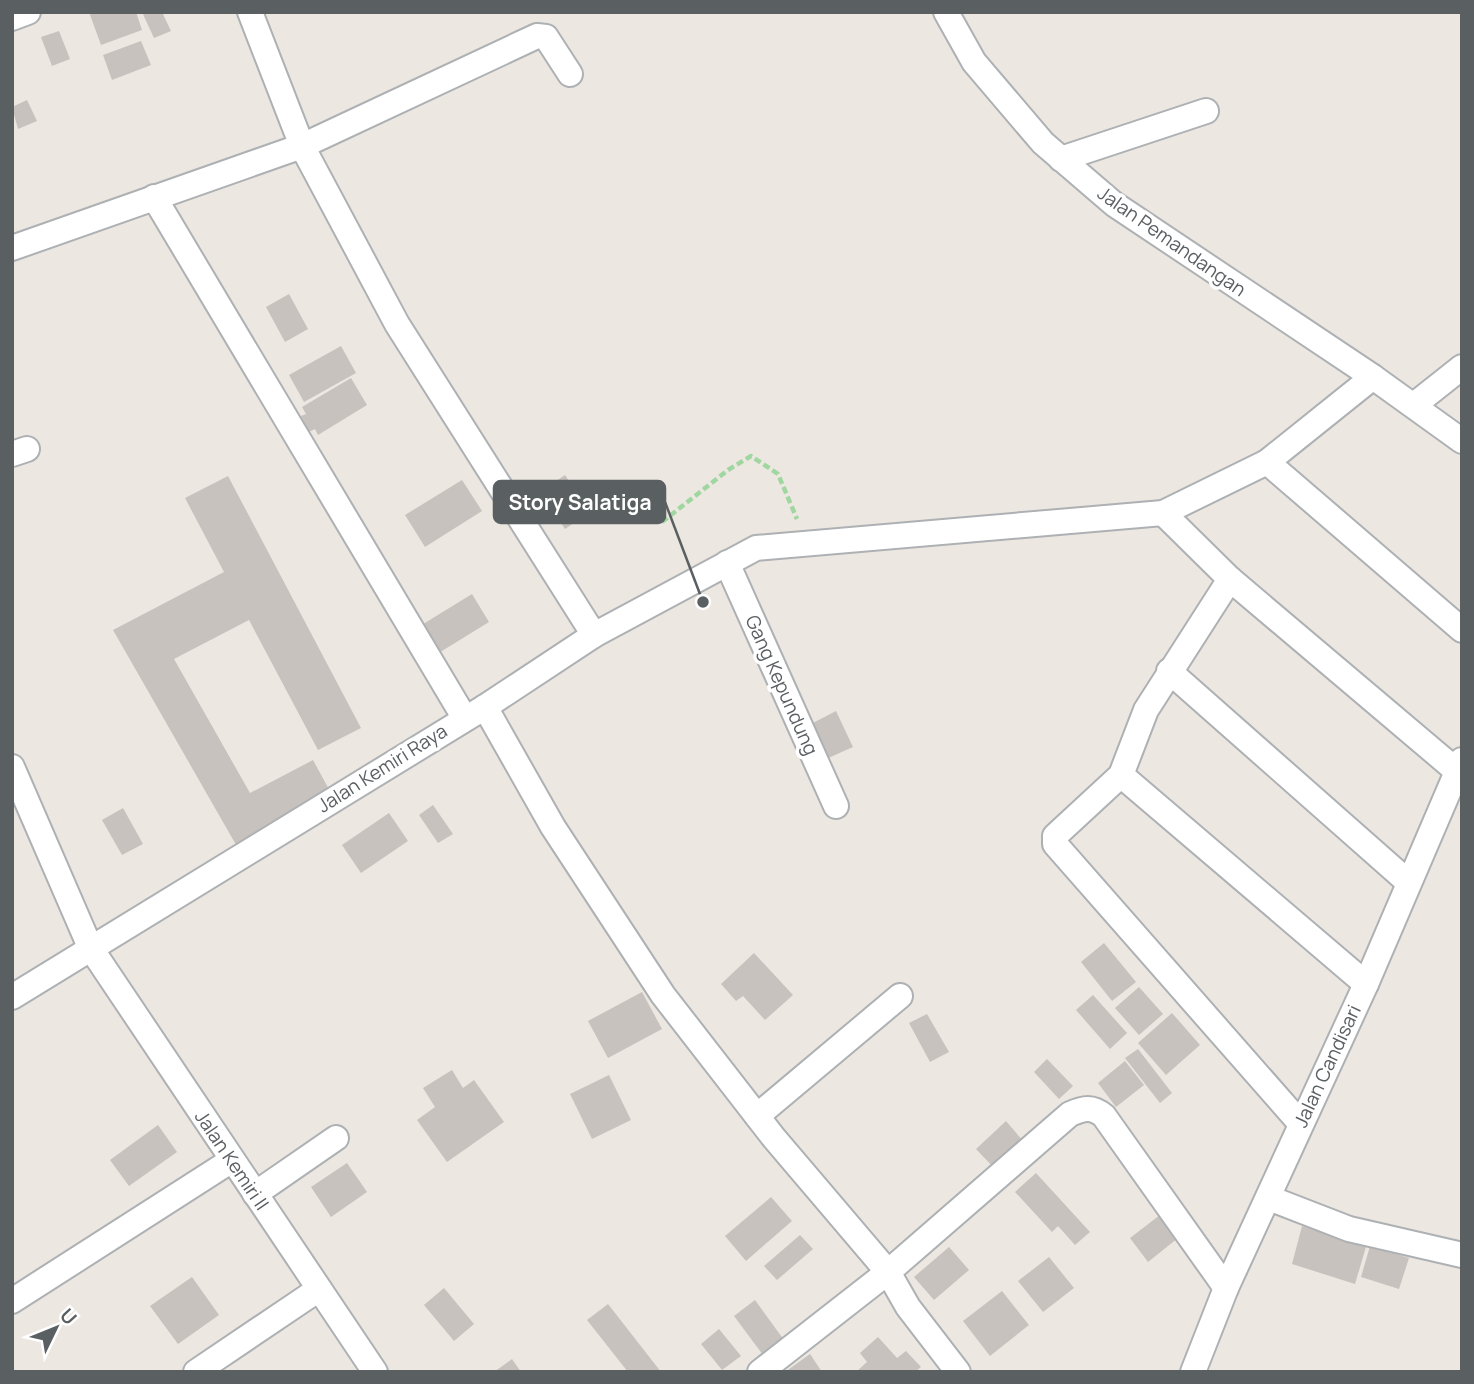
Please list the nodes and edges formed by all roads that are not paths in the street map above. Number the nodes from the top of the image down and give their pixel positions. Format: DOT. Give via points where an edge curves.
graph roads {
  1 [pos="28,12"];
  2 [pos="250,12"];
  3 [pos="946,12"];
  4 [pos="12,18"];
  5 [pos="570,74"];
  6 [pos="1206,111"];
  7 [pos="302,146"];
  8 [pos="1061,159"];
  9 [pos="154,197"];
  10 [pos="12,248"];
  11 [pos="1462,367"];
  12 [pos="1373,377"];
  13 [pos="1414,405"];
  14 [pos="1462,440"];
  15 [pos="1267,462"];
  16 [pos="1163,513"];
  17 [pos="727,563"];
  18 [pos="1230,579"];
  19 [pos="1462,630"];
  20 [pos="594,635"];
  21 [pos="1169,671"];
  22 [pos="475,712"];
  23 [pos="1460,766"];
  24 [pos="12,767"];
  25 [pos="1121,775"];
  26 [pos="836,806"];
  27 [pos="1408,882"];
  28 [pos="90,947"];
  29 [pos="1366,984"];
  30 [pos="900,996"];
  31 [pos="12,997"];
  32 [pos="757,1116"];
  33 [pos="1300,1123"];
  34 [pos="336,1138"];
  35 [pos="232,1160"];
  36 [pos="255,1194"];
  37 [pos="1269,1198"];
  38 [pos="1462,1255"];
  39 [pos="888,1272"];
  40 [pos="1226,1288"];
  41 [pos="319,1289"];
  42 [pos="12,1301"];
  43 [pos="196,1372"];
  44 [pos="375,1372"];
  45 [pos="760,1372"];
  46 [pos="958,1372"];
  47 [pos="1194,1372"];
  1 -- 4 [label="street"];
  2 -- 7 [label="street"];
  3 -- 8 [label="street, Jalan Pemandangan" via="974,62"];
  5 -- 7 [label="street" via="546,37 537,36"];
  6 -- 8 [label="street"];
  7 -- 9 [label="street"];
  7 -- 20 [label="street" via="397,324"];
  8 -- 12 [label="street, Jalan Pemandangan" via="1114,204"];
  9 -- 10 [label="street"];
  9 -- 22 [label="street"];
  11 -- 13 [label="street"];
  12 -- 13 [label="street, Jalan Pemandangan"];
  12 -- 15 [label="street"];
  13 -- 14 [label="street, Jalan Pemandangan"];
  15 -- 16 [label="street"];
  15 -- 19 [label="street"];
  16 -- 17 [label="street, Jalan Kemiri Raya" via="806,542 756,548"];
  16 -- 18 [label="street"];
  17 -- 20 [label="street, Jalan Kemiri Raya"];
  17 -- 26 [label="street, Gang Kepundung"];
  18 -- 21 [label="street"];
  18 -- 23 [label="street"];
  20 -- 22 [label="street, Jalan Kemiri Raya"];
  21 -- 25 [label="street" via="1146,710"];
  21 -- 27 [label="street"];
  22 -- 28 [label="street, Jalan Kemiri Raya"];
  22 -- 32 [label="street" via="663,995"];
  23 -- 27 [label="street, Jalan Candisari"];
  24 -- 28 [label="street, Jalan Kemiri II"];
  25 -- 29 [label="street"];
  25 -- 33 [label="street" via="1055,836 1055,844"];
  27 -- 29 [label="street, Jalan Candisari"];
  28 -- 31 [label="street, Jalan Kemiri Raya"];
  28 -- 35 [label="street, Jalan Kemiri II"];
  29 -- 33 [label="street, Jalan Candisari"];
  30 -- 32 [label="street"];
  32 -- 39 [label="street"];
  33 -- 37 [label="street, Jalan Candisari"];
  34 -- 36 [label="street"];
  35 -- 36 [label="street, Jalan Kemiri II"];
  35 -- 42 [label="street"];
  36 -- 41 [label="street, Jalan Kemiri II"];
  37 -- 38 [label="street" via="1349,1229"];
  37 -- 40 [label="street, Jalan Candisari"];
  39 -- 40 [label="street" via="1070,1114 1084,1108 1104,1116"];
  39 -- 45 [label="street"];
  39 -- 46 [label="street" via="908,1307"];
  40 -- 47 [label="street, Jalan Candisari"];
  41 -- 43 [label="street"];
  41 -- 44 [label="street, Jalan Kemiri II"];
}
